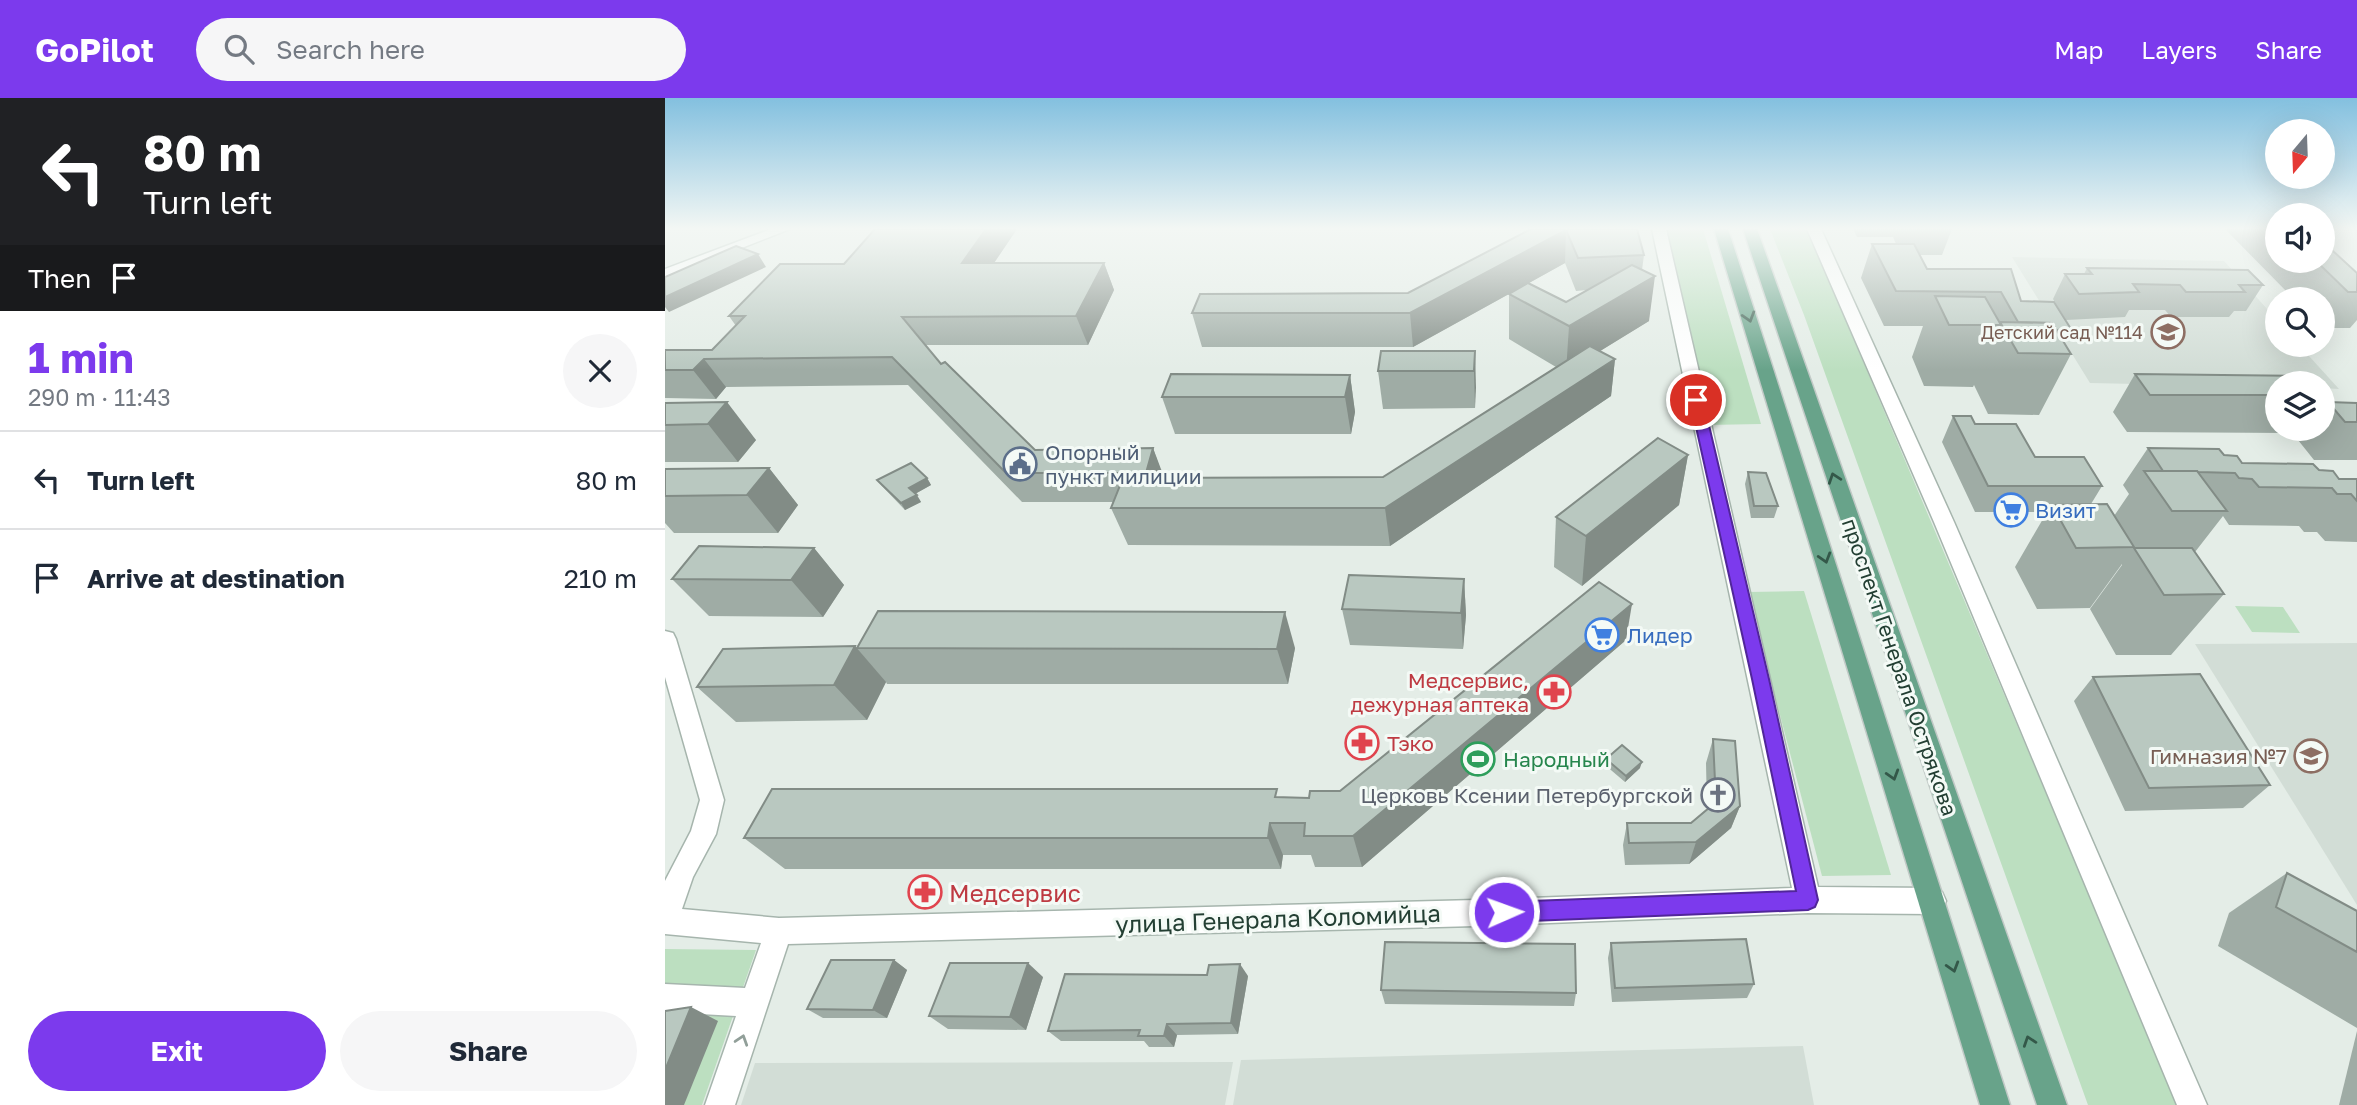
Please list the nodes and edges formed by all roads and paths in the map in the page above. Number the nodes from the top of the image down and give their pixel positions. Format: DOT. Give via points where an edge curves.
graph roads {
  1 [pos="1669,276"];
  2 [pos="1736,276"];
  3 [pos="1766,276"];
  4 [pos="1835,276"];
  5 [pos="665,639"];
  6 [pos="1808,900"];
  7 [pos="1933,901"];
  8 [pos="665,920"];
  9 [pos="779,931"];
  10 [pos="665,998"];
  11 [pos="754,1003"];
  12 [pos="720,1105"];
  13 [pos="1995,1105"];
  14 [pos="2052,1105"];
  15 [pos="2192,1105"];
  1 -- 6 [label="street"];
  2 -- 7 [label="main road, проспект Генерала Острякова, one-way"];
  14 -- 3 [label="main road, проспект Генерала Острякова, one-way"];
  4 -- 15 [label="street"];
  5 -- 8 [label="street" via="712,800 703,834 681,873"];
  6 -- 7 [label="street, улица Генерала Коломийца"];
  6 -- 9 [label="street, улица Генерала Коломийца"];
  7 -- 13 [label="main road, проспект Генерала Острякова, one-way"];
  8 -- 9 [label="street, улица Генерала Коломийца"];
  9 -- 11 [label="street"];
  10 -- 11 [label="street"];
  12 -- 11 [label="street, one-way"];
}
